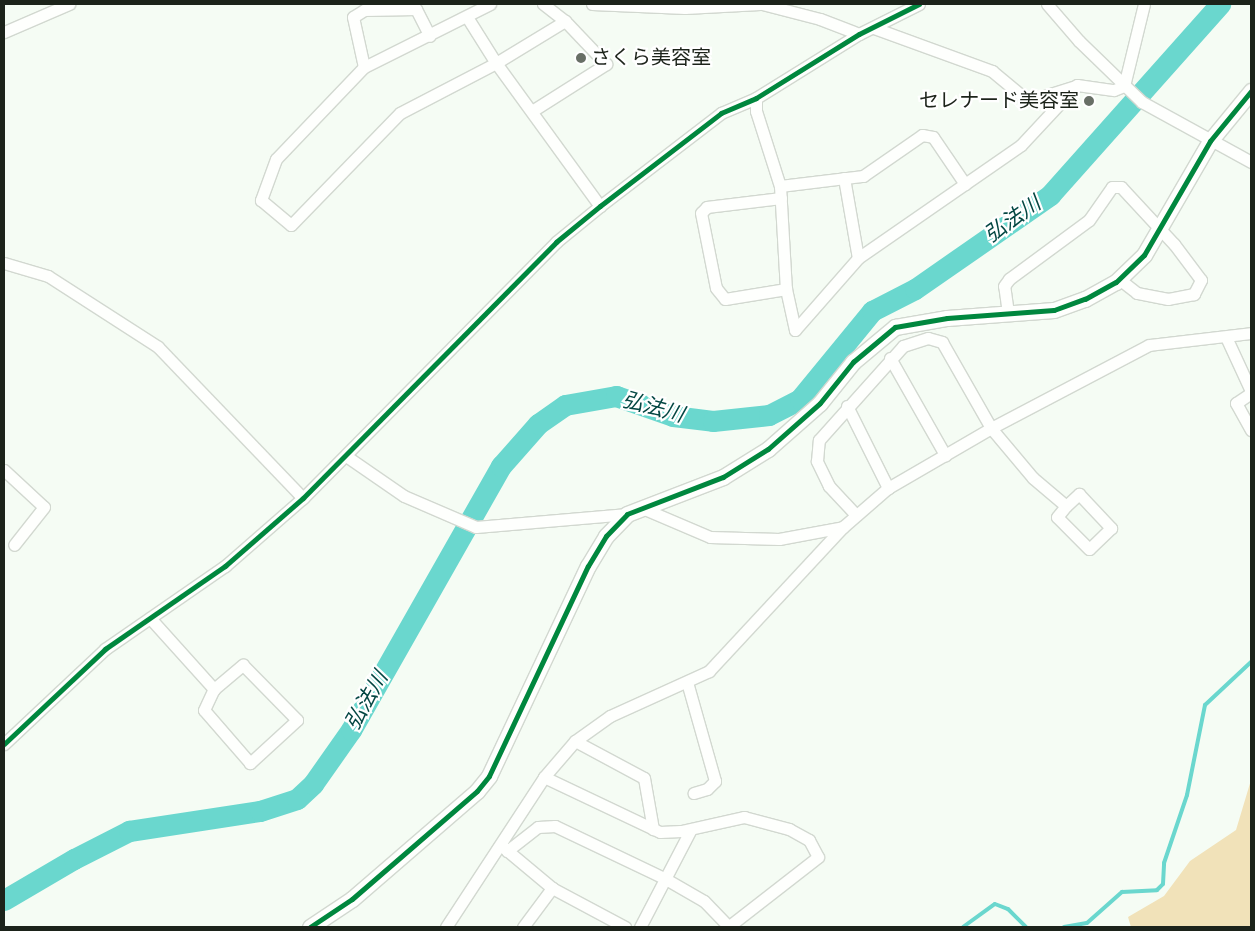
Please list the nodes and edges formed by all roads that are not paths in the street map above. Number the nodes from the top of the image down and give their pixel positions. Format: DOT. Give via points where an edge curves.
graph roads {
  1 [pos="69,4"];
  2 [pos="490,4"];
  3 [pos="544,4"];
  4 [pos="592,4"];
  5 [pos="761,4"];
  6 [pos="919,4"];
  7 [pos="1047,4"];
  8 [pos="1144,4"];
  9 [pos="466,16"];
  10 [pos="565,22"];
  11 [pos="874,28"];
  12 [pos="4,32"];
  13 [pos="858,34"];
  14 [pos="430,36"];
  15 [pos="496,64"];
  16 [pos="364,67"];
  17 [pos="1077,85"];
  18 [pos="1127,88"];
  19 [pos="1251,91"];
  20 [pos="756,98"];
  21 [pos="532,111"];
  22 [pos="1210,141"];
  23 [pos="1251,162"];
  24 [pos="844,178"];
  25 [pos="965,184"];
  26 [pos="780,192"];
  27 [pos="600,206"];
  28 [pos="1161,230"];
  29 [pos="858,258"];
  30 [pos="4,263"];
  31 [pos="1119,279"];
  32 [pos="786,289"];
  33 [pos="1008,313"];
  34 [pos="1251,334"];
  35 [pos="1226,337"];
  36 [pos="890,358"];
  37 [pos="1251,392"];
  38 [pos="847,406"];
  39 [pos="991,428"];
  40 [pos="1251,430"];
  41 [pos="945,455"];
  42 [pos="346,456"];
  43 [pos="4,470"];
  44 [pos="888,488"];
  45 [pos="303,498"];
  46 [pos="1066,506"];
  47 [pos="642,508"];
  48 [pos="627,514"];
  49 [pos="856,515"];
  50 [pos="843,526"];
  51 [pos="14,545"];
  52 [pos="150,618"];
  53 [pos="688,682"];
  54 [pos="214,689"];
  55 [pos="575,741"];
  56 [pos="4,744"];
  57 [pos="544,776"];
  58 [pos="694,792"];
  59 [pos="653,829"];
  60 [pos="692,829"];
  61 [pos="504,848"];
  62 [pos="664,878"];
  63 [pos="552,888"];
  64 [pos="728,926"];
  65 [pos="310,927"];
  66 [pos="446,927"];
  67 [pos="523,927"];
  68 [pos="625,927"];
  69 [pos="640,927"];
  1 -- 12 [label="street"];
  2 -- 9 [label="street"];
  3 -- 10 [label="street"];
  4 -- 5 [label="street" via="685,8"];
  5 -- 13 [label="street" via="820,19"];
  6 -- 11 [label="street"];
  7 -- 18 [label="street"];
  8 -- 18 [label="street"];
  9 -- 14 [label="street"];
  9 -- 15 [label="street"];
  10 -- 15 [label="street"];
  10 -- 21 [label="street" via="606,64"];
  11 -- 13 [label="street"];
  11 -- 17 [label="street" via="992,71 1028,101"];
  13 -- 20 [label="street"];
  14 -- 16 [label="street"];
  14 -- 16 [label="street" via="416,9 364,10 353,16"];
  15 -- 16 [label="street" via="400,113 291,225 261,200 276,159"];
  15 -- 21 [label="street"];
  17 -- 18 [label="street" via="1114,90"];
  17 -- 25 [label="street" via="1021,145"];
  18 -- 22 [label="street" via="1142,102"];
  19 -- 22 [label="street"];
  20 -- 26 [label="street" via="756,111"];
  20 -- 27 [label="street" via="721,113"];
  21 -- 27 [label="street"];
  22 -- 23 [label="street"];
  22 -- 28 [label="street"];
  24 -- 25 [label="street" via="863,176 922,135 933,138"];
  24 -- 26 [label="street"];
  24 -- 29 [label="street"];
  25 -- 29 [label="street"];
  26 -- 32 [label="street"];
  26 -- 32 [label="street" via="707,207 701,213 716,288 725,299"];
  27 -- 42 [label="street" via="556,242"];
  28 -- 31 [label="street" via="1144,255"];
  28 -- 31 [label="street" via="1201,280 1194,294 1160,298 1137,293"];
  28 -- 33 [label="street" via="1121,187 1112,187 1089,220 1009,279 1004,286"];
  29 -- 32 [label="street" via="795,330"];
  30 -- 45 [label="street" via="48,276 158,347"];
  31 -- 33 [label="street" via="1085,300 1054,310"];
  33 -- 47 [label="street" via="895,326 852,362 820,404 768,449 723,477"];
  34 -- 35 [label="street"];
  35 -- 37 [label="street"];
  35 -- 39 [label="street" via="1149,345"];
  36 -- 38 [label="street"];
  36 -- 39 [label="street" via="903,346 928,338 942,342"];
  36 -- 41 [label="street"];
  37 -- 40 [label="street" via="1236,403"];
  38 -- 44 [label="street"];
  38 -- 49 [label="street" via="819,440 817,461 829,486"];
  39 -- 41 [label="street"];
  39 -- 46 [label="street" via="1033,478"];
  41 -- 44 [label="street"];
  42 -- 45 [label="street"];
  42 -- 48 [label="street" via="404,496 476,526"];
  43 -- 51 [label="street" via="44,507"];
  44 -- 49 [label="street"];
  45 -- 52 [label="street" via="225,566"];
  46 -- 46 [label="street" via="1079,494 1112,528 1089,549 1057,517"];
  47 -- 48 [label="street"];
  47 -- 50 [label="street" via="710,537 778,538"];
  48 -- 65 [label="street" via="606,536 588,566 490,776 477,791 352,899"];
  49 -- 50 [label="street"];
  50 -- 53 [label="street" via="709,671"];
  52 -- 54 [label="street"];
  52 -- 56 [label="street" via="106,649"];
  53 -- 55 [label="street" via="610,716"];
  53 -- 58 [label="street" via="715,781 707,790"];
  54 -- 54 [label="street" via="243,665 298,720 250,763 204,710"];
  55 -- 57 [label="street"];
  55 -- 59 [label="street" via="644,778"];
  57 -- 59 [label="street"];
  57 -- 61 [label="street"];
  59 -- 60 [label="street" via="660,832"];
  60 -- 62 [label="street"];
  60 -- 64 [label="street" via="744,816 789,829 808,840 818,857"];
  61 -- 62 [label="street" via="538,828 555,826"];
  61 -- 63 [label="street"];
  61 -- 66 [label="street"];
  62 -- 64 [label="street" via="704,901"];
  62 -- 69 [label="street"];
  63 -- 67 [label="street"];
  63 -- 68 [label="street"];
}
